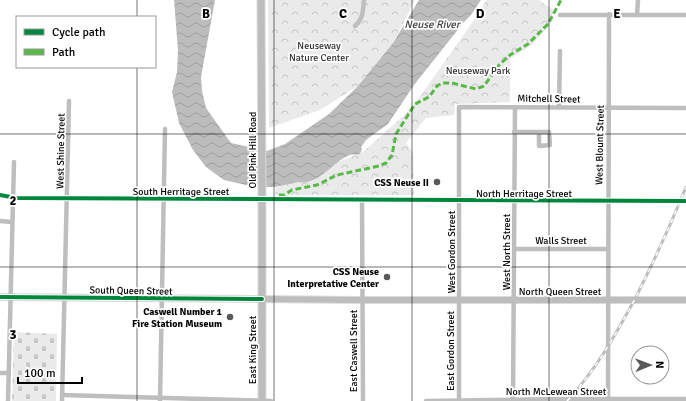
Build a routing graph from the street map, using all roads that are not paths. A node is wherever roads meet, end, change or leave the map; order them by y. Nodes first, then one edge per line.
1 (261, 0) edge
2 (364, 0) edge
3 (638, 0) edge
4 (609, 14) junction
5 (560, 15) dead end
6 (637, 15) junction
7 (686, 15) edge
8 (355, 26) dead end
9 (560, 51) dead end
10 (69, 101) dead end
11 (459, 107) joint
12 (515, 107) junction
13 (559, 107) junction
14 (609, 108) junction
15 (686, 108) edge
16 (164, 129) dead end
17 (514, 132) junction
18 (539, 132) dead end
19 (14, 162) dead end
20 (0, 195) edge
21 (13, 197) junction
22 (262, 197) junction
23 (67, 198) junction
24 (164, 199) junction
25 (362, 200) junction
26 (459, 200) junction
27 (514, 201) junction
28 (608, 201) junction
29 (686, 202) edge
30 (0, 221) edge
31 (12, 222) junction
32 (514, 249) junction
33 (608, 249) junction
34 (0, 297) edge
35 (11, 297) junction
36 (65, 297) junction
37 (162, 298) junction
38 (262, 299) junction
39 (362, 300) junction
40 (459, 300) junction
41 (608, 300) junction
42 (686, 300) edge
43 (514, 301) junction
44 (0, 373) edge
45 (8, 373) junction
46 (62, 395) junction
47 (686, 399) edge
48 (160, 400) edge
49 (513, 400) edge
50 (608, 400) edge
51 (8, 401) edge
52 (62, 401) edge
53 (262, 401) edge
54 (271, 401) edge
55 (363, 401) edge
56 (426, 401) edge
57 (459, 401) edge

1 - 22 highway, Old Pink Hill Road
2 - 8 street
3 - 6 street
4 - 5 street
4 - 6 street
4 - 14 street, West Blount Street
6 - 7 street
9 - 13 street
10 - 23 street, West Shine Street
11 - 12 street, Mitchell Street
11 - 26 street, West Gordon Street
12 - 13 street, Mitchell Street
12 - 17 street, West North Street
13 - 14 street, Mitchell Street
14 - 15 street, Mitchell Street
14 - 28 street, West Blount Street
16 - 24 street
17 - 18 street
17 - 27 street, West North Street
19 - 21 street
20 - 21 street, South Herritage Street
21 - 23 street, South Herritage Street
21 - 31 street
22 - 24 street, South Herritage Street
22 - 25 street, South Herritage Street
22 - 38 highway, Old Pink Hill Road
23 - 24 street, South Herritage Street
23 - 36 street, West Shine Street
24 - 37 street
25 - 26 street, North Herritage Street
25 - 39 street, East Caswell Street
26 - 27 street, North Herritage Street
26 - 40 street, West Gordon Street
27 - 28 street, North Herritage Street
27 - 32 street, West North Street
28 - 29 street, North Herritage Street
28 - 33 street, West Blount Street
30 - 31 street
31 - 35 street
32 - 33 street, Walls Street
32 - 43 street, West North Street
33 - 41 street, West Blount Street
34 - 35 main road, South Queen Street
35 - 36 main road, South Queen Street
35 - 45 street
36 - 37 main road, South Queen Street
36 - 46 street, West Shine Street
37 - 38 main road, South Queen Street
37 - 48 street
38 - 39 main road, South Queen Street
38 - 53 highway, East King Street
39 - 40 main road, North Queen Street
39 - 55 street, East Caswell Street
40 - 43 main road, North Queen Street
40 - 57 street, East Gordon Street
41 - 42 main road, North Queen Street
41 - 43 main road, North Queen Street
41 - 50 street, West Blount Street
43 - 49 street, West North Street
44 - 45 street
45 - 51 street
46 - 48 street
46 - 52 street, West Shine Street
47 - 50 street, North McLewean Street
48 - 53 street
49 - 50 street, North McLewean Street
49 - 57 street, North McLewean Street
53 - 54 street
56 - 57 street, North McLewean Street

